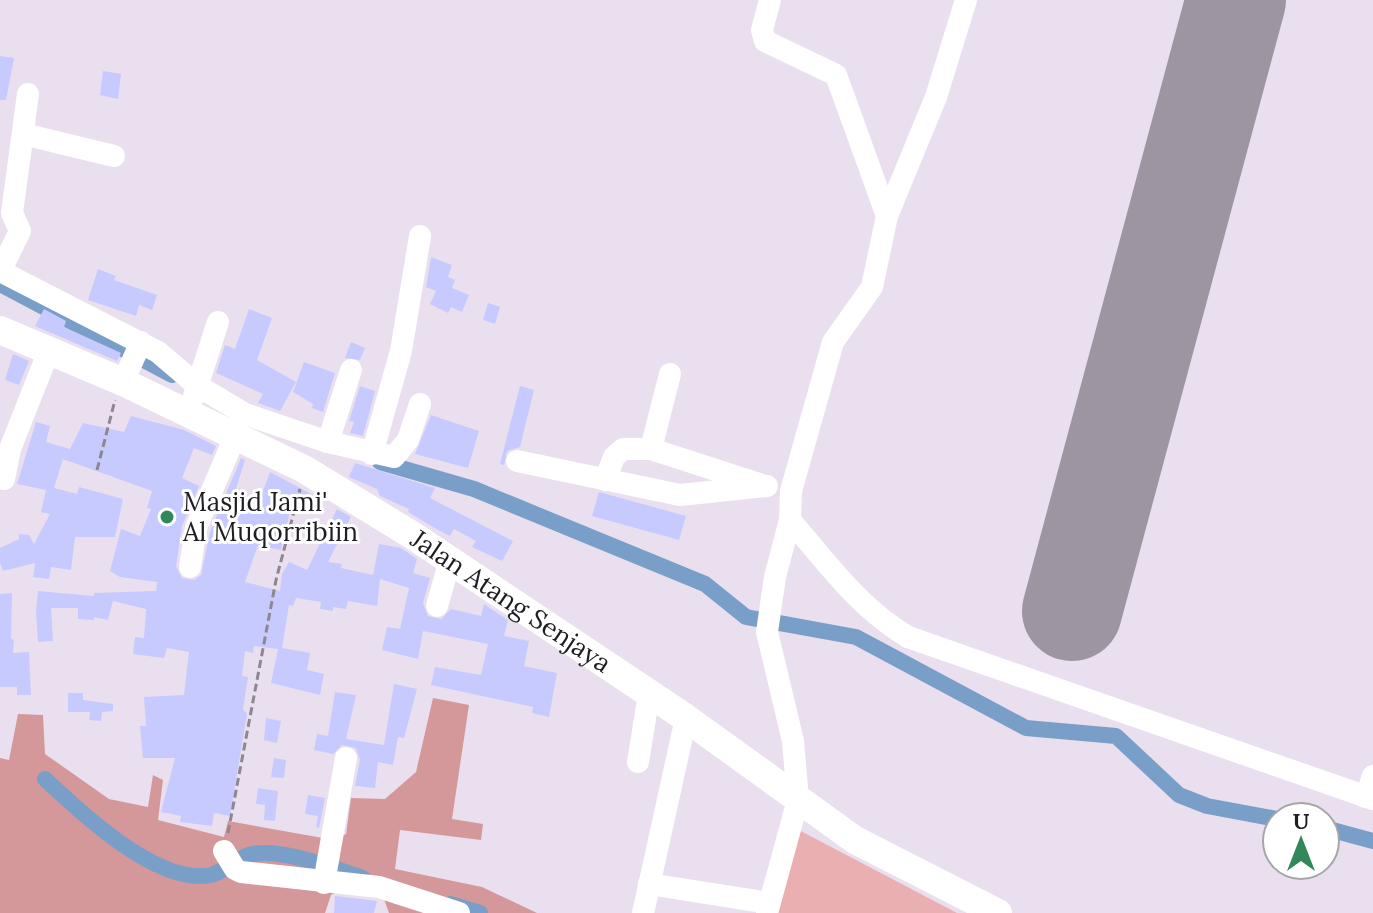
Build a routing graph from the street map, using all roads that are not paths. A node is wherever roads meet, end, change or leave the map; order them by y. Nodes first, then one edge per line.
1 (770, 0) edge
2 (966, 0) edge
3 (28, 94) dead end
4 (23, 134) junction
5 (114, 156) dead end
6 (887, 216) junction
7 (420, 236) dead end
8 (0, 271) edge
9 (218, 322) dead end
10 (0, 330) edge
11 (48, 353) junction
12 (130, 364) junction
13 (351, 370) dead end
14 (670, 374) dead end
15 (193, 399) junction
16 (420, 404) dead end
17 (236, 434) junction
18 (314, 447) junction
19 (651, 449) junction
20 (372, 454) junction
21 (517, 461) dead end
22 (4, 479) dead end
23 (605, 480) junction
24 (767, 486) junction
25 (791, 491) junction
26 (790, 520) junction
27 (450, 560) junction
28 (190, 567) dead end
29 (437, 606) dead end
30 (649, 694) junction
31 (686, 718) junction
32 (346, 758) dead end
33 (638, 762) dead end
34 (1371, 791) edge
35 (798, 800) junction
36 (229, 860) road end
37 (326, 874) junction
38 (649, 884) junction
39 (768, 908) edge
40 (459, 913) edge
41 (643, 913) edge
42 (998, 913) edge

1 - 6 street
2 - 6 street
3 - 4 street
4 - 5 street
4 - 8 street
6 - 25 street
7 - 20 street
8 - 12 street
9 - 15 street
10 - 11 main road, Jalan Atang Senjaya
11 - 12 main road, Jalan Atang Senjaya
11 - 22 street
12 - 15 main road, Jalan Atang Senjaya
12 - 15 street
13 - 18 street
14 - 19 street
15 - 17 main road, Jalan Atang Senjaya
15 - 18 street
16 - 20 street
17 - 18 main road, Jalan Atang Senjaya
17 - 28 street
18 - 20 street
18 - 27 main road, Jalan Atang Senjaya
19 - 23 street
19 - 24 street
21 - 23 street
23 - 24 street
24 - 25 street
25 - 26 street
26 - 34 street
26 - 35 street
27 - 29 street
27 - 30 main road, Jalan Atang Senjaya
30 - 31 main road, Jalan Atang Senjaya
30 - 33 street
31 - 35 main road, Jalan Atang Senjaya
31 - 38 street
32 - 37 street
35 - 39 street
35 - 42 main road, Jalan Atang Senjaya
36 - 37 street
37 - 40 street
38 - 39 street
38 - 41 street

